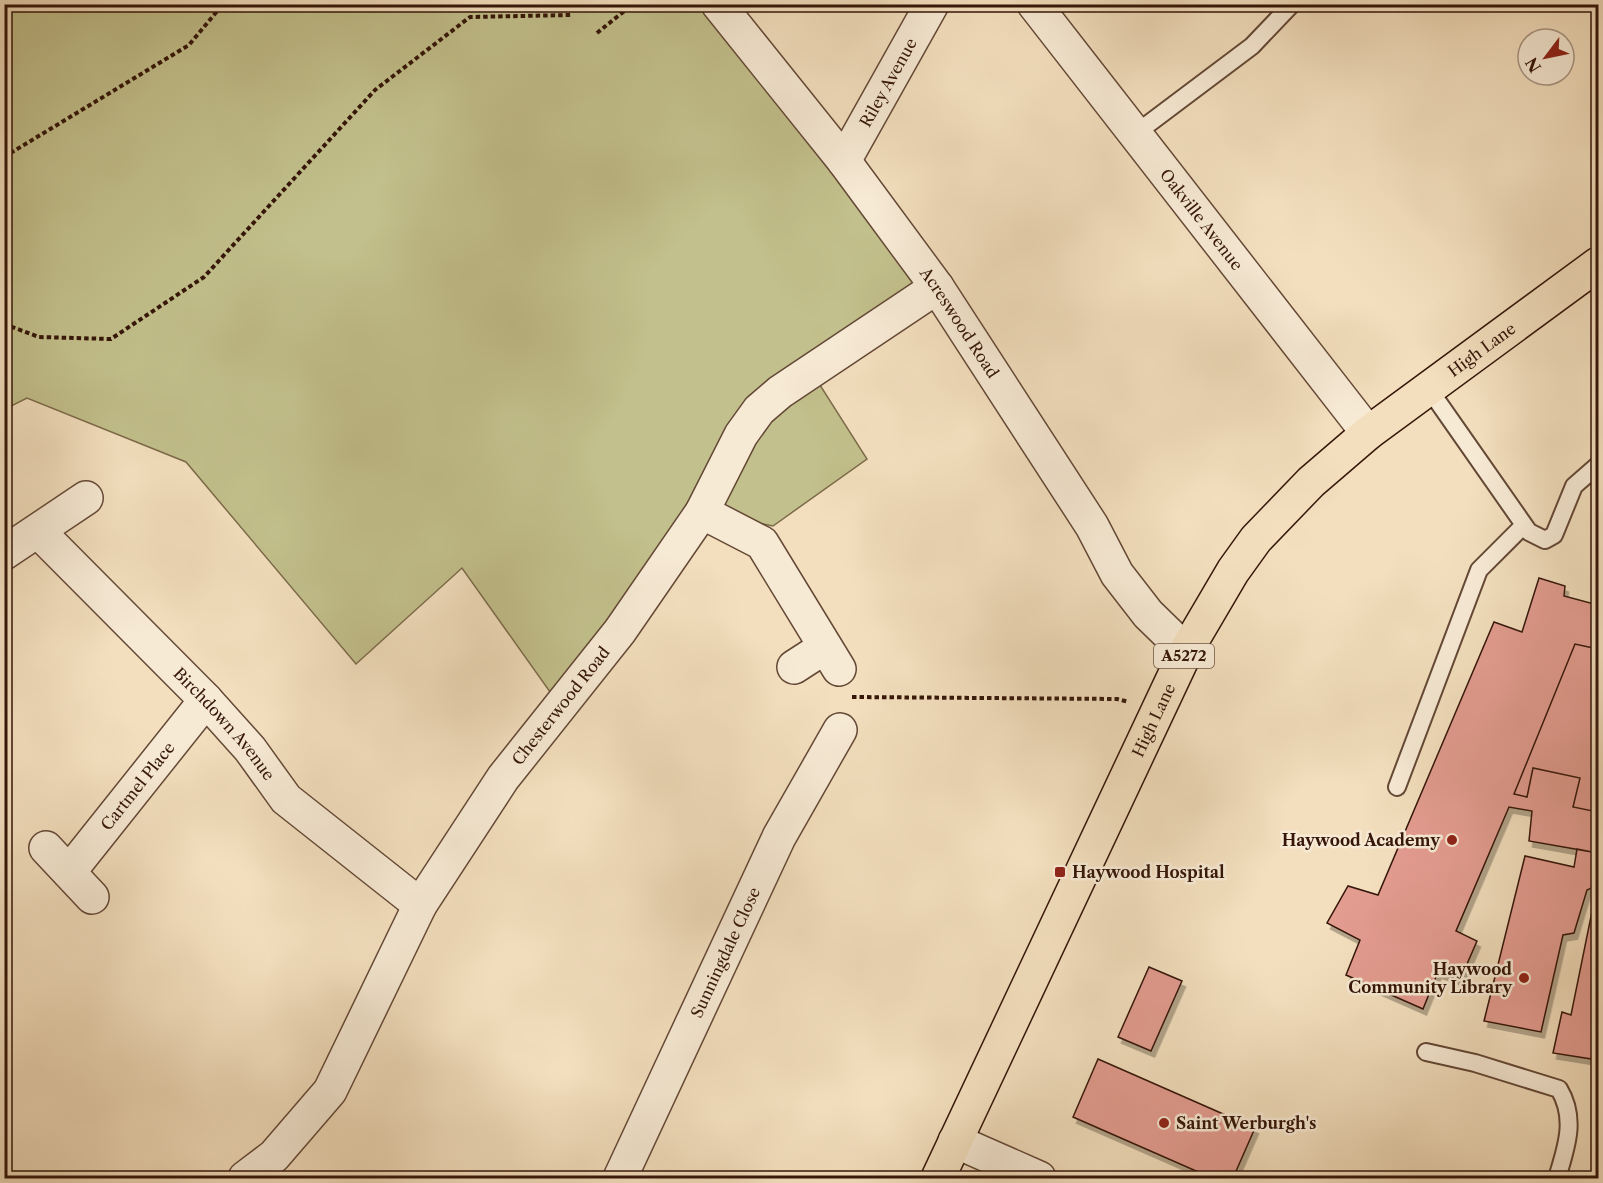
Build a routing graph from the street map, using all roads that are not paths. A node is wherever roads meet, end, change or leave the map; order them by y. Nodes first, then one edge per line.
1 (718, 4) edge
2 (932, 4) edge
3 (1034, 4) edge
4 (1293, 4) edge
5 (1135, 134) junction
6 (844, 161) junction
7 (1599, 264) edge
8 (937, 287) junction
9 (1429, 389) junction
10 (1368, 433) junction
11 (1599, 465) edge
12 (86, 498) dead end
13 (702, 512) junction
14 (1524, 525) junction
15 (39, 532) junction
16 (4, 553) edge
17 (1186, 651) junction
18 (794, 667) dead end
19 (206, 700) junction
20 (840, 730) road end
21 (1397, 787) dead end
22 (46, 848) dead end
23 (69, 872) junction
24 (92, 897) dead end
25 (420, 905) junction
26 (1426, 1052) dead end
27 (955, 1141) junction
28 (245, 1179) edge
29 (620, 1179) edge
30 (938, 1179) edge
31 (1039, 1179) edge
32 (1557, 1179) edge

1 - 6 street, Acreswood Road
2 - 6 street, Riley Avenue
3 - 5 street, Oakville Avenue
4 - 5 lane
5 - 10 street, Oakville Avenue
6 - 8 street, Acreswood Road
7 - 9 main road, High Lane / A5272
8 - 13 street, Chesterwood Road
8 - 17 street, Acreswood Road
9 - 10 main road, High Lane / A5272
9 - 14 lane
10 - 17 main road, High Lane / A5272
11 - 14 lane
12 - 15 street
13 - 18 street
13 - 25 street, Chesterwood Road
14 - 21 lane
15 - 16 street
15 - 19 street, Birchdown Avenue
17 - 27 main road, High Lane / A5272
19 - 23 street, Cartmel Place
19 - 25 street, Birchdown Avenue
20 - 29 street, Sunningdale Close
22 - 23 street
23 - 24 street
25 - 28 street, Chesterwood Road
26 - 32 lane
27 - 30 main road, High Lane / A5272
27 - 31 street

